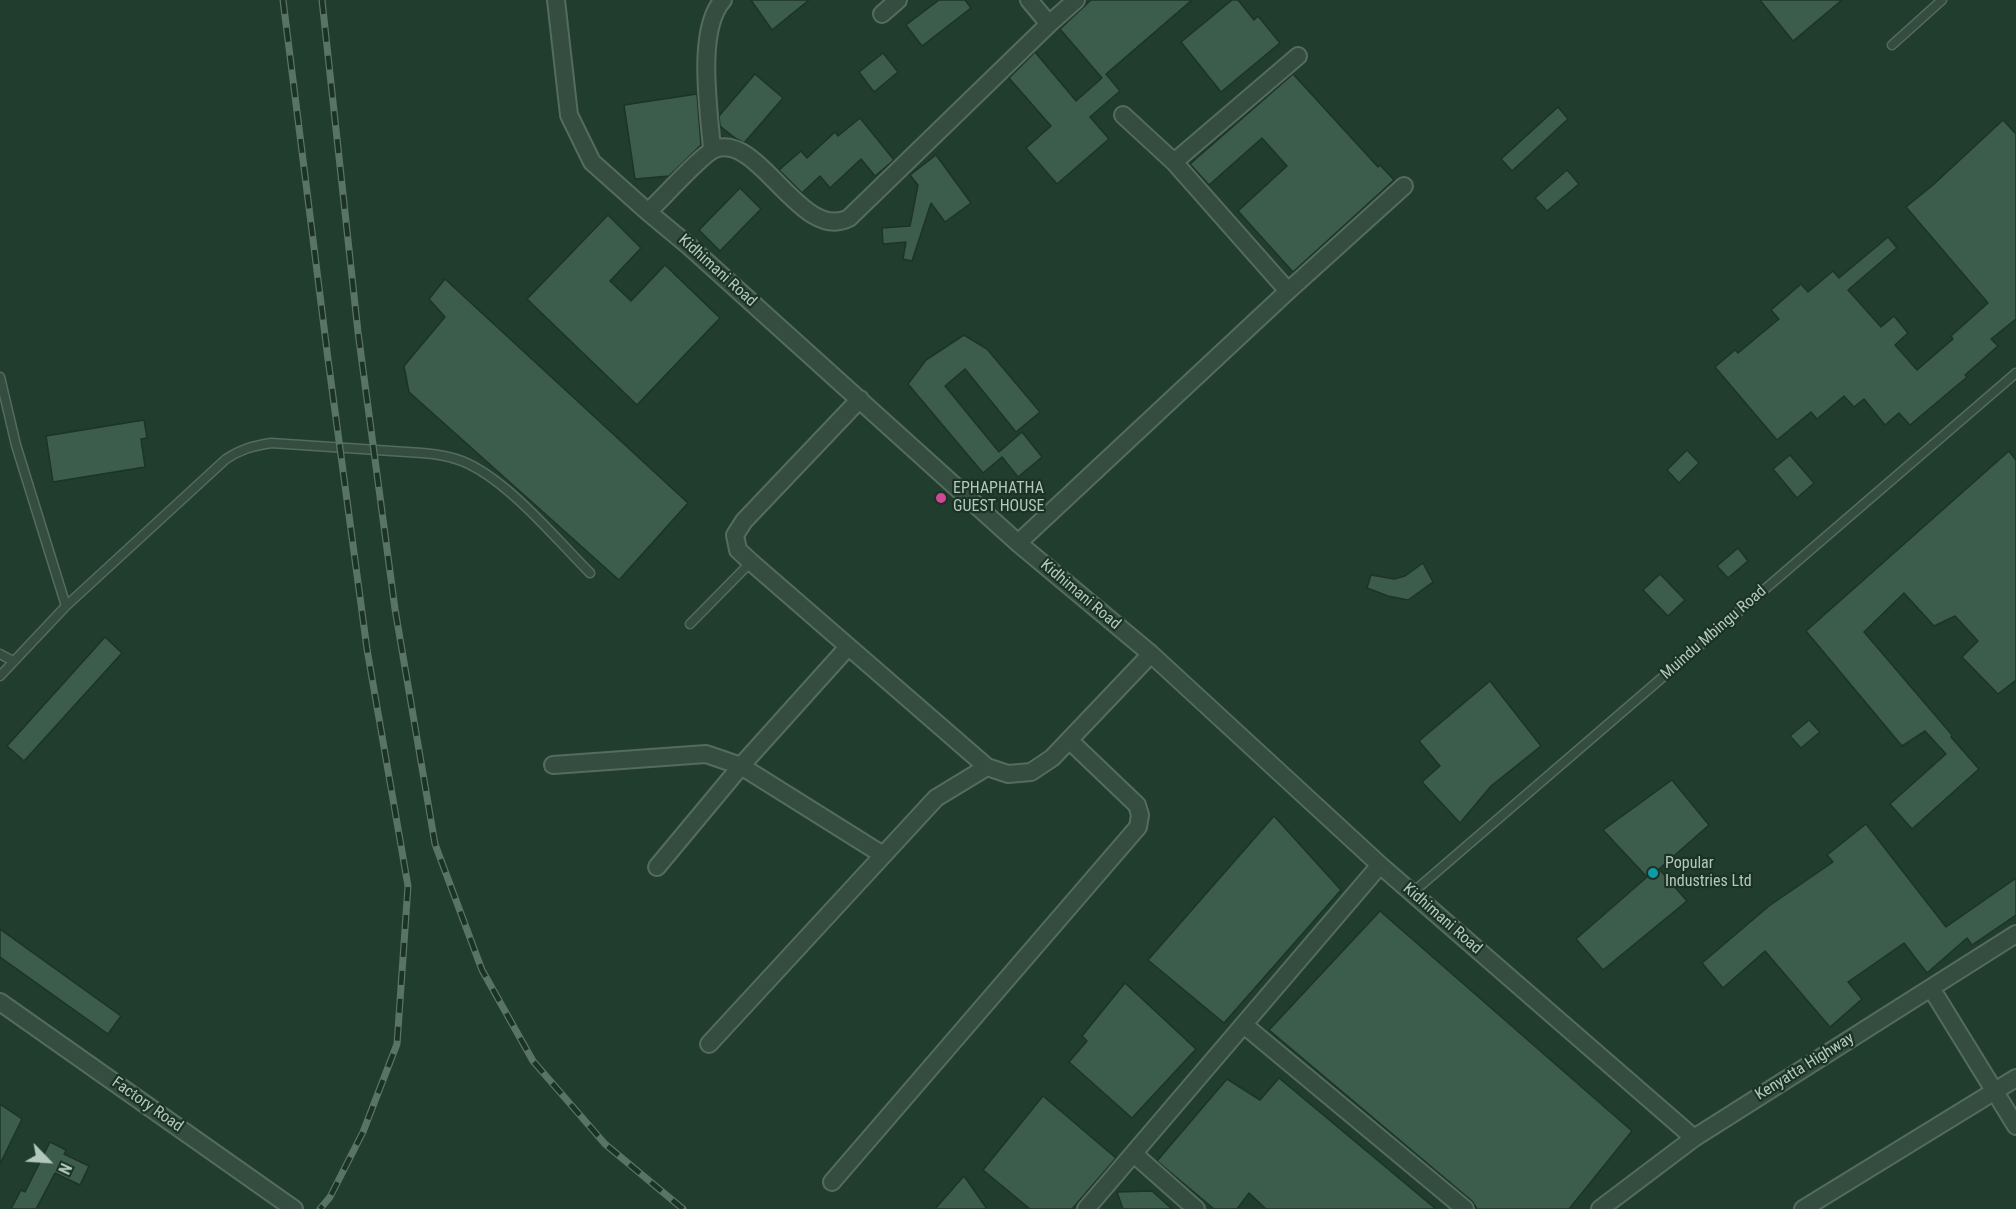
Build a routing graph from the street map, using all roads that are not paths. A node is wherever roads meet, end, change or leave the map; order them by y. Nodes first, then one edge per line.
1 (556, 0) edge
2 (723, 0) edge
3 (898, 0) edge
4 (1029, 0) edge
5 (1076, 0) edge
6 (1942, 0) edge
7 (882, 14) dead end
8 (1048, 24) junction
9 (1892, 45) dead end
10 (1298, 56) dead end
11 (1123, 115) dead end
12 (712, 149) junction
13 (1174, 162) junction
14 (1404, 186) dead end
15 (648, 212) junction
16 (1288, 291) junction
17 (2016, 373) edge
18 (0, 377) edge
19 (860, 399) junction
20 (1018, 543) junction
21 (751, 562) junction
22 (590, 573) dead end
23 (66, 606) junction
24 (690, 624) dead end
25 (848, 647) junction
26 (0, 654) edge
27 (1151, 654) junction
28 (13, 661) junction
29 (0, 676) edge
30 (1069, 740) junction
31 (553, 765) dead end
32 (741, 766) junction
33 (987, 767) junction
34 (883, 855) junction
35 (1380, 865) junction
36 (657, 867) dead end
37 (1412, 893) junction
38 (2016, 934) edge
39 (1931, 988) junction
40 (0, 1002) edge
41 (1244, 1025) junction
42 (709, 1044) dead end
43 (2016, 1078) edge
44 (1994, 1091) junction
45 (2016, 1126) edge
46 (1694, 1138) junction
47 (1134, 1154) junction
48 (832, 1182) dead end
49 (294, 1209) edge
50 (1086, 1209) edge
51 (1196, 1209) edge
52 (1465, 1209) edge
53 (1600, 1209) edge
54 (1803, 1209) edge

1 - 15 street, Kidhimani Road
2 - 12 street
3 - 7 street
4 - 8 street
5 - 8 street
6 - 9 lane
8 - 12 street
10 - 13 street
11 - 13 street
12 - 15 street
13 - 16 street
14 - 16 street
15 - 19 street, Kidhimani Road
16 - 20 street
17 - 37 lane, Muindu Mbingu Road
18 - 23 lane
19 - 20 street, Kidhimani Road
19 - 21 street
20 - 27 street, Kidhimani Road
21 - 24 lane
21 - 25 street
22 - 23 lane
23 - 28 lane
25 - 32 street
25 - 33 street
26 - 28 lane
27 - 30 street
27 - 35 street, Kidhimani Road
28 - 29 lane
30 - 33 street
30 - 48 street
31 - 32 street
32 - 34 street
32 - 36 street
33 - 34 street
34 - 42 street
35 - 37 street, Kidhimani Road
35 - 41 street
37 - 46 street, Kidhimani Road
38 - 39 street, Kenyatta Highway
39 - 44 street
39 - 46 street, Kenyatta Highway
40 - 49 street, Factory Road
41 - 47 street
41 - 52 street
43 - 44 street
44 - 45 street
44 - 54 street
46 - 53 street, Kenyatta Highway
47 - 50 street
47 - 51 street

